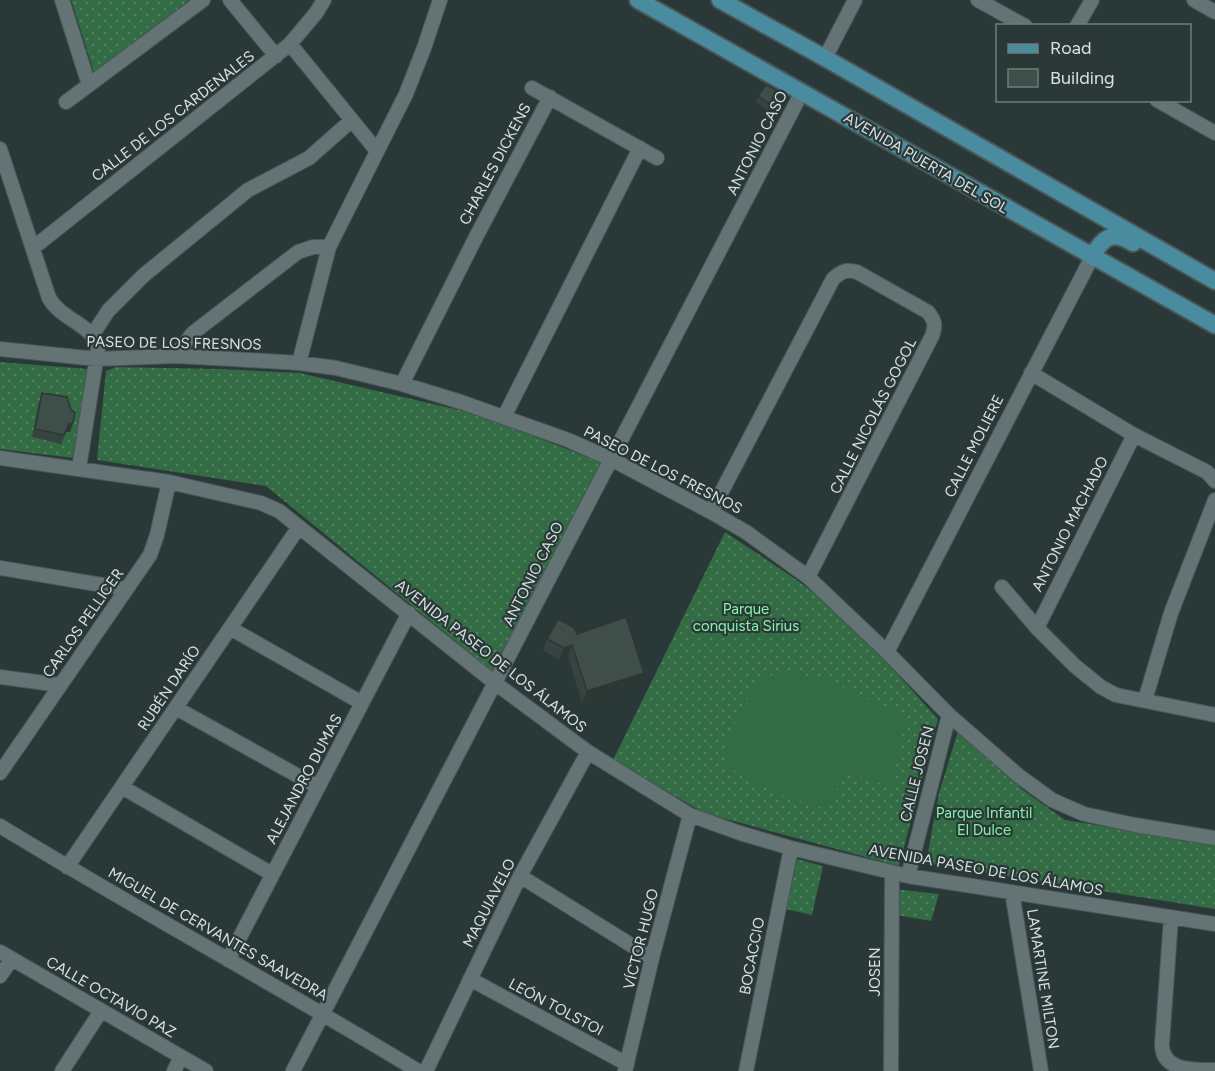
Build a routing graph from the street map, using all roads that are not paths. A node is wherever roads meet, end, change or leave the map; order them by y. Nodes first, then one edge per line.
1 (62, 0) edge
2 (203, 0) edge
3 (230, 0) edge
4 (324, 0) edge
5 (440, 0) edge
6 (638, 0) edge
7 (720, 0) edge
8 (855, 0) edge
9 (978, 0) edge
10 (1092, 0) edge
11 (1194, 0) edge
12 (1215, 12) edge
13 (1020, 24) edge
14 (1078, 24) edge
15 (290, 44) junction
16 (276, 56) junction
17 (825, 58) junction
18 (89, 85) junction
19 (532, 88) dead end
20 (802, 92) junction
21 (550, 97) junction
22 (66, 102) dead end
23 (1161, 102) edge
24 (352, 120) junction
25 (1215, 133) edge
26 (640, 148) junction
27 (0, 149) edge
28 (376, 151) junction
29 (657, 158) dead end
30 (329, 247) junction
31 (33, 248) junction
32 (1092, 257) junction
33 (1214, 280) edge
34 (1215, 326) edge
35 (93, 334) junction
36 (0, 349) edge
37 (175, 356) junction
38 (97, 359) junction
39 (299, 363) junction
40 (1031, 373) junction
41 (402, 384) junction
42 (504, 417) junction
43 (1134, 435) junction
44 (0, 458) edge
45 (611, 459) junction
46 (79, 468) junction
47 (1215, 481) edge
48 (169, 482) junction
49 (1215, 500) edge
50 (711, 512) junction
51 (299, 527) junction
52 (0, 568) edge
53 (808, 577) junction
54 (1002, 587) dead end
55 (126, 589) junction
56 (409, 613) junction
57 (231, 628) junction
58 (1037, 628) junction
59 (887, 652) junction
60 (0, 677) edge
61 (495, 683) junction
62 (60, 685) junction
63 (1145, 700) junction
64 (362, 703) junction
65 (176, 708) junction
66 (949, 715) junction
67 (1215, 715) edge
68 (588, 752) junction
69 (0, 772) edge
70 (122, 787) junction
71 (318, 787) junction
72 (690, 815) junction
73 (0, 826) edge
74 (1215, 837) edge
75 (791, 848) junction
76 (67, 867) junction
77 (892, 872) junction
78 (273, 874) junction
79 (520, 876) junction
80 (908, 876) junction
81 (1012, 892) junction
82 (1171, 918) junction
83 (1215, 924) edge
84 (6, 955) edge
85 (652, 958) junction
86 (228, 960) junction
87 (0, 976) edge
88 (470, 979) junction
89 (101, 1011) junction
90 (323, 1013) junction
91 (181, 1057) junction
92 (626, 1067) edge
93 (1215, 1070) edge
94 (62, 1071) edge
95 (174, 1071) edge
96 (206, 1071) edge
97 (293, 1071) edge
98 (418, 1071) edge
99 (426, 1071) edge
100 (746, 1071) edge
101 (891, 1071) edge
102 (1040, 1071) edge

1 - 18 street
2 - 18 street
3 - 16 street
4 - 15 street, CALLE DE LOS CARDENALES
5 - 28 street
6 - 20 main road, AVENIDA PUERTA DEL SOL
7 - 17 main road
8 - 17 street
9 - 13 street
10 - 14 street
11 - 12 street
15 - 16 street, CALLE DE LOS CARDENALES
15 - 24 street
16 - 31 street, CALLE DE LOS CARDENALES
17 - 33 main road
18 - 22 street
19 - 21 street
20 - 32 main road, AVENIDA PUERTA DEL SOL
20 - 45 street, ANTONIO CASO
21 - 26 street, CHARLES DICKENS
21 - 41 street, CHARLES DICKENS
23 - 25 street
24 - 28 street
24 - 35 street
26 - 29 street, CHARLES DICKENS
26 - 42 street
27 - 31 street
28 - 30 street
30 - 37 street
30 - 39 street
31 - 35 street
32 - 33 main road
32 - 34 main road, AVENIDA PUERTA DEL SOL
32 - 40 street, CALLE MOLIERE
35 - 38 street
36 - 38 street, PASEO DE LOS FRESNOS
37 - 38 street, PASEO DE LOS FRESNOS
37 - 39 street, PASEO DE LOS FRESNOS
38 - 46 street
39 - 41 street, PASEO DE LOS FRESNOS
40 - 43 street
40 - 59 street, CALLE MOLIERE
41 - 42 street, PASEO DE LOS FRESNOS
42 - 45 street, PASEO DE LOS FRESNOS
43 - 47 street
43 - 58 street, ANTONIO MACHADO
44 - 46 street, AVENIDA PASEO DE LOS ÁLAMOS
45 - 50 street, PASEO DE LOS FRESNOS
45 - 61 street, ANTONIO CASO
46 - 48 street, AVENIDA PASEO DE LOS ÁLAMOS
48 - 51 street, AVENIDA PASEO DE LOS ÁLAMOS
48 - 55 street, CARLOS PELLICER
49 - 63 street
50 - 53 street, PASEO DE LOS FRESNOS
50 - 53 street, CALLE NICOLÁS GOGOL
51 - 56 street, AVENIDA PASEO DE LOS ÁLAMOS
51 - 57 street, RUBÉN DARÍO
52 - 55 street
53 - 59 street, PASEO DE LOS FRESNOS
54 - 58 street, ANTONIO MACHADO
55 - 62 street, CARLOS PELLICER
56 - 61 street, AVENIDA PASEO DE LOS ÁLAMOS
56 - 64 street, ALEJANDRO DUMAS
57 - 64 street
57 - 65 street, RUBÉN DARÍO
58 - 63 street, ANTONIO MACHADO
59 - 66 street, PASEO DE LOS FRESNOS
60 - 62 street
61 - 68 street, AVENIDA PASEO DE LOS ÁLAMOS
61 - 90 street, ANTONIO CASO
62 - 69 street, CARLOS PELLICER
63 - 67 street, ANTONIO MACHADO
64 - 71 street, ALEJANDRO DUMAS
65 - 70 street, RUBÉN DARÍO
65 - 71 street
66 - 74 street, PASEO DE LOS FRESNOS
66 - 80 street, CALLE JOSEN
68 - 72 street, AVENIDA PASEO DE LOS ÁLAMOS
68 - 79 street, MAQUIAVELO
70 - 76 street, RUBÉN DARÍO
70 - 78 street
71 - 78 street, ALEJANDRO DUMAS
72 - 75 street, AVENIDA PASEO DE LOS ÁLAMOS
72 - 85 street, VÍCTOR HUGO
73 - 76 street, MIGUEL DE CERVANTES SAAVEDRA
75 - 77 street, AVENIDA PASEO DE LOS ÁLAMOS
75 - 100 street, BOCACCIO
76 - 86 street, MIGUEL DE CERVANTES SAAVEDRA
77 - 80 street, AVENIDA PASEO DE LOS ÁLAMOS
77 - 101 street, JOSEN
78 - 86 street, ALEJANDRO DUMAS
79 - 85 street
79 - 88 street, MAQUIAVELO
80 - 81 street, AVENIDA PASEO DE LOS ÁLAMOS
81 - 82 street, AVENIDA PASEO DE LOS ÁLAMOS
81 - 102 street, LAMARTINE MILTON
82 - 83 street, AVENIDA PASEO DE LOS ÁLAMOS
82 - 93 street
84 - 87 street
84 - 89 street, CALLE OCTAVIO PAZ
85 - 92 street, VÍCTOR HUGO
86 - 90 street, MIGUEL DE CERVANTES SAAVEDRA
88 - 92 street, LEÓN TOLSTOI
88 - 99 street, MAQUIAVELO
89 - 91 street, CALLE OCTAVIO PAZ
89 - 94 street
90 - 97 street, ANTONIO CASO
90 - 98 street, MIGUEL DE CERVANTES SAAVEDRA
91 - 95 street
91 - 96 street, CALLE OCTAVIO PAZ

